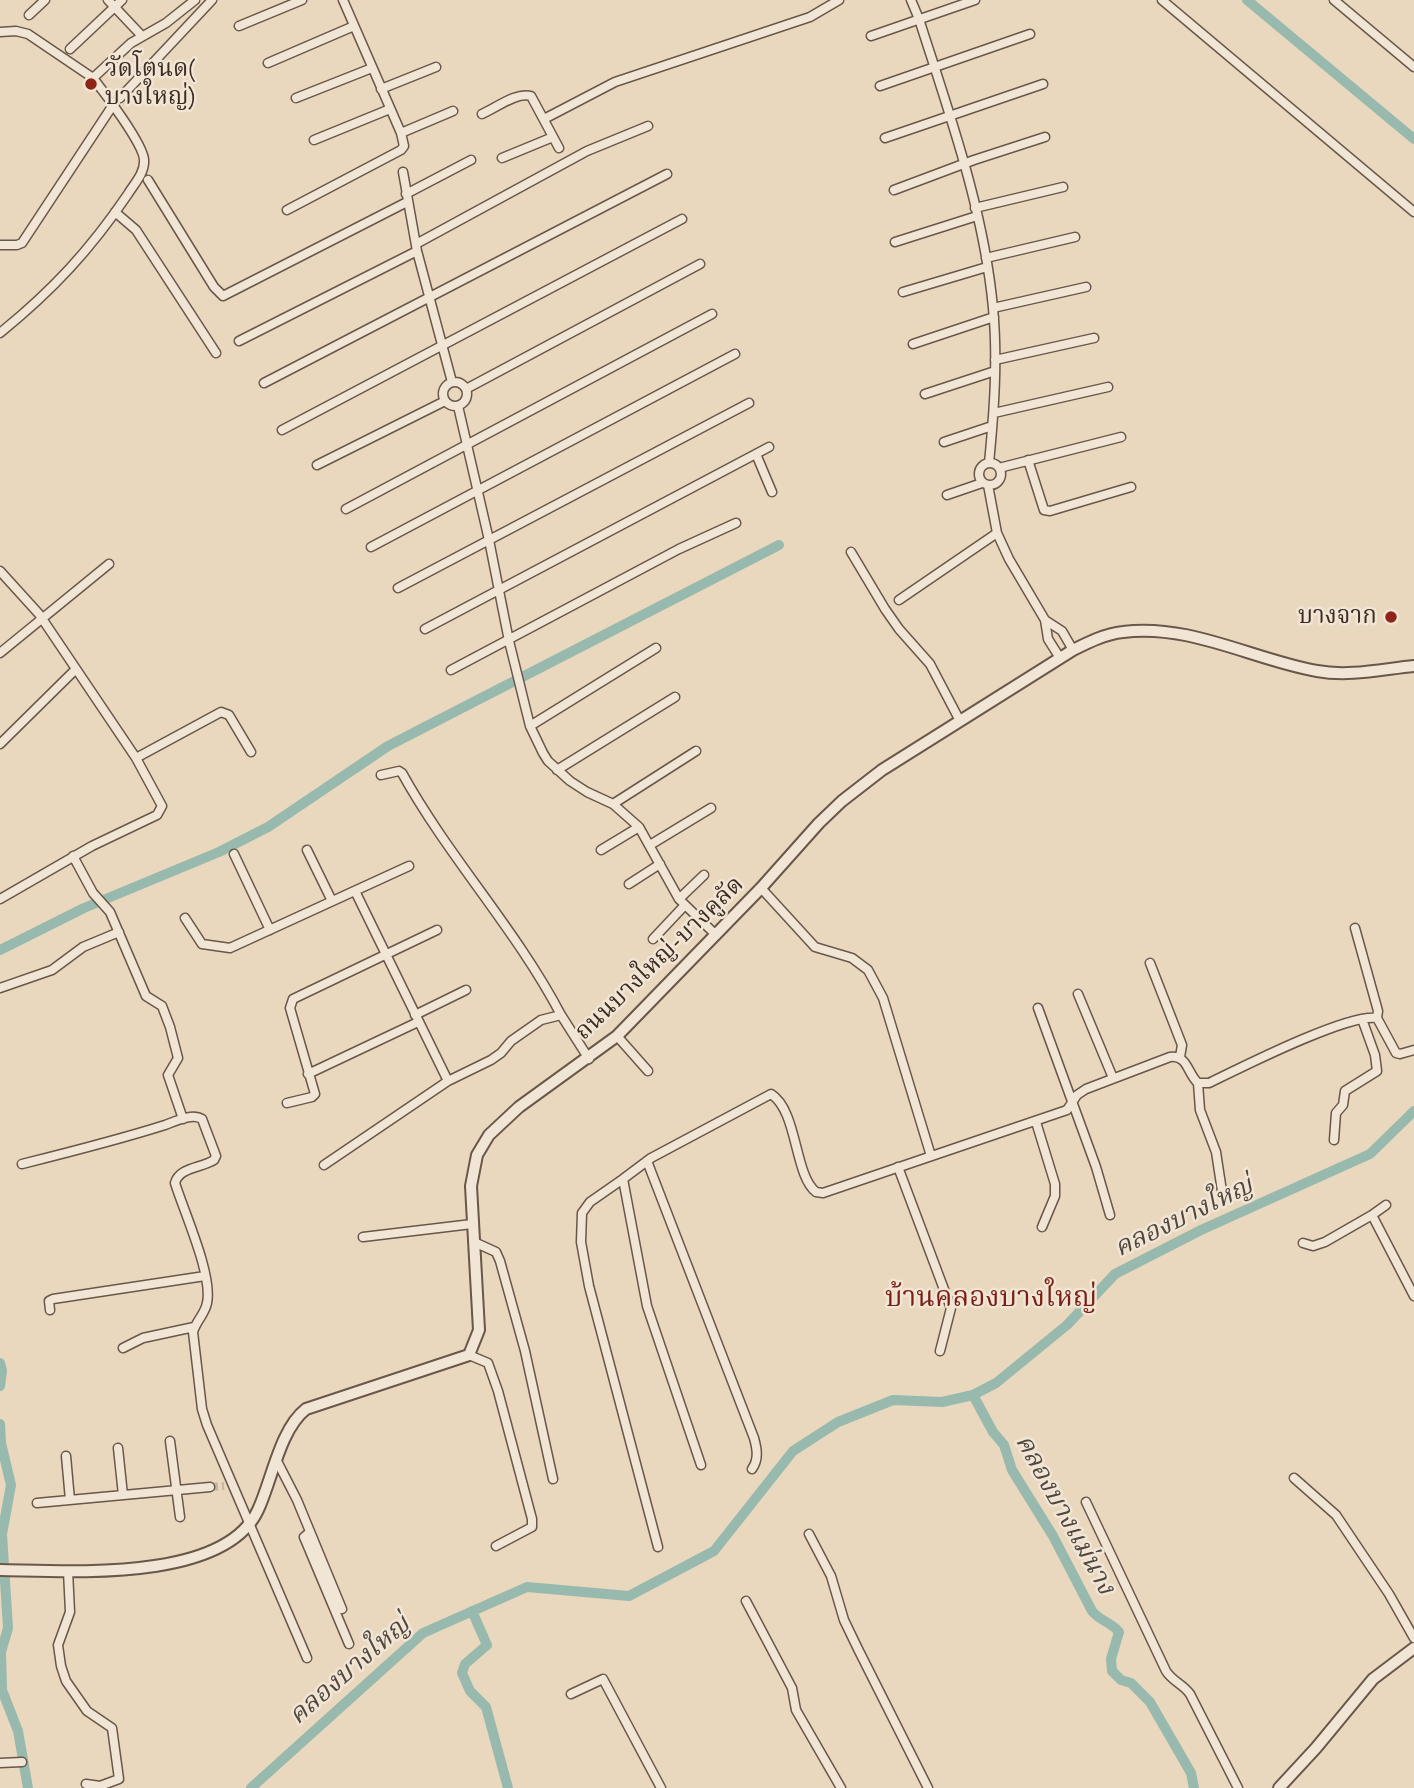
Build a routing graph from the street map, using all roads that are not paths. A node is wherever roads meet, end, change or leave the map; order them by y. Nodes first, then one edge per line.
1 (45, 0) edge
2 (122, 0) edge
3 (195, 0) edge
4 (212, 0) edge
5 (302, 0) edge
6 (343, 0) edge
7 (839, 0) edge
8 (911, 0) edge
9 (975, 0) edge
10 (1162, 0) edge
11 (1334, 0) edge
12 (111, 3) edge
13 (29, 15) dead end
14 (919, 19) junction
15 (239, 26) dead end
16 (354, 26) junction
17 (0, 32) edge
18 (1030, 34) dead end
19 (141, 35) junction
20 (871, 36) dead end
21 (70, 49) dead end
22 (268, 63) dead end
23 (1414, 66) edge
24 (436, 67) dead end
25 (372, 68) junction
26 (934, 68) junction
27 (93, 78) junction
28 (1043, 84) dead end
29 (880, 86) dead end
30 (381, 89) junction
31 (120, 98) dead end
32 (296, 98) dead end
33 (113, 105) junction
34 (390, 109) junction
35 (453, 111) dead end
36 (482, 114) dead end
37 (948, 116) junction
38 (544, 119) junction
39 (648, 126) dead end
40 (401, 133) junction
41 (553, 137) junction
42 (1045, 137) dead end
43 (885, 138) dead end
44 (314, 140) dead end
45 (559, 148) dead end
46 (502, 158) dead end
47 (471, 160) dead end
48 (964, 165) junction
49 (403, 172) dead end
50 (667, 174) dead end
51 (148, 180) dead end
52 (1063, 187) dead end
53 (894, 190) dead end
54 (406, 198) junction
55 (287, 210) dead end
56 (115, 212) junction
57 (976, 212) junction
58 (1414, 212) edge
59 (682, 219) dead end
60 (1075, 237) dead end
61 (895, 242) dead end
62 (0, 245) edge
63 (416, 247) junction
64 (986, 262) junction
65 (700, 264) dead end
66 (1086, 287) dead end
67 (903, 292) dead end
68 (429, 299) junction
69 (993, 313) junction
70 (712, 314) dead end
71 (0, 332) edge
72 (1094, 338) dead end
73 (239, 341) dead end
74 (914, 344) dead end
75 (441, 346) junction
76 (216, 353) dead end
77 (735, 354) dead end
78 (995, 360) junction
79 (995, 371) junction
80 (452, 382) junction
81 (264, 383) dead end
82 (1108, 387) dead end
83 (466, 389) junction
84 (926, 394) dead end
85 (445, 401) junction
86 (749, 403) dead end
87 (458, 405) junction
88 (993, 413) junction
89 (992, 426) junction
90 (282, 430) dead end
91 (1121, 437) dead end
92 (944, 442) dead end
93 (467, 444) junction
94 (769, 447) dead end
95 (756, 454) junction
96 (1027, 460) junction
97 (989, 463) junction
98 (317, 465) dead end
99 (999, 468) junction
100 (985, 484) junction
101 (1130, 487) dead end
102 (478, 492) junction
103 (772, 492) dead end
104 (947, 495) dead end
105 (346, 509) dead end
106 (736, 523) dead end
107 (996, 533) junction
108 (489, 540) junction
109 (371, 547) dead end
110 (851, 552) dead end
111 (109, 564) dead end
112 (0, 571) edge
113 (398, 588) dead end
114 (500, 591) junction
115 (899, 600) dead end
116 (41, 619) junction
117 (1045, 620) junction
118 (425, 629) dead end
119 (509, 641) junction
120 (656, 648) dead end
121 (1073, 650) junction
122 (0, 653) edge
123 (1060, 658) junction
124 (1414, 666) edge
125 (76, 669) junction
126 (451, 670) dead end
127 (675, 696) dead end
128 (960, 721) junction
129 (530, 726) junction
130 (0, 744) edge
131 (696, 751) dead end
132 (251, 752) dead end
133 (136, 758) junction
134 (558, 770) junction
135 (381, 775) dead end
136 (613, 804) junction
137 (711, 808) dead end
138 (639, 827) junction
139 (650, 845) junction
140 (307, 850) dead end
141 (601, 850) dead end
142 (234, 854) dead end
143 (73, 856) junction
144 (660, 864) junction
145 (409, 866) dead end
146 (704, 874) dead end
147 (629, 884) dead end
148 (761, 888) junction
149 (355, 891) junction
150 (0, 899) edge
151 (332, 901) junction
152 (682, 902) junction
153 (185, 918) dead end
154 (1355, 928) dead end
155 (270, 930) junction
156 (437, 930) dead end
157 (119, 932) junction
158 (716, 934) junction
159 (653, 939) dead end
160 (386, 954) junction
161 (1150, 963) dead end
162 (0, 988) edge
163 (466, 990) dead end
164 (1078, 994) dead end
165 (1038, 1008) dead end
166 (561, 1015) junction
167 (417, 1018) junction
168 (1377, 1018) junction
169 (1363, 1019) junction
170 (617, 1037) junction
171 (1414, 1050) edge
172 (1180, 1057) junction
173 (589, 1059) junction
174 (648, 1071) dead end
175 (308, 1074) junction
176 (1113, 1078) junction
177 (448, 1081) junction
178 (1198, 1083) junction
179 (287, 1103) dead end
180 (1072, 1105) junction
181 (183, 1119) junction
182 (1036, 1122) junction
183 (1334, 1140) dead end
184 (931, 1156) junction
185 (647, 1161) junction
186 (22, 1164) dead end
187 (324, 1166) dead end
188 (898, 1167) junction
189 (623, 1179) junction
190 (1222, 1191) dead end
191 (1386, 1205) dead end
192 (1110, 1215) dead end
193 (1372, 1215) junction
194 (472, 1224) junction
195 (1042, 1227) dead end
196 (363, 1237) dead end
197 (474, 1242) junction
198 (1303, 1243) dead end
199 (205, 1276) junction
200 (1414, 1296) edge
201 (50, 1310) dead end
202 (194, 1327) junction
203 (123, 1348) dead end
204 (940, 1351) dead end
205 (469, 1355) junction
206 (170, 1441) dead end
207 (118, 1448) dead end
208 (66, 1456) dead end
209 (277, 1461) junction
210 (701, 1465) dead end
211 (752, 1469) dead end
212 (1294, 1478) dead end
213 (553, 1479) dead end
214 (210, 1487) tunnel mouth
215 (177, 1490) junction
216 (123, 1495) junction
217 (70, 1500) junction
218 (1086, 1502) dead end
219 (37, 1503) dead end
220 (180, 1517) dead end
221 (249, 1523) junction
222 (310, 1532) junction
223 (809, 1534) dead end
224 (496, 1546) dead end
225 (658, 1546) dead end
226 (0, 1570) edge
227 (68, 1571) junction
228 (746, 1601) dead end
229 (342, 1609) dead end
230 (1414, 1638) edge
231 (349, 1644) dead end
232 (1414, 1648) edge
233 (307, 1658) dead end
234 (571, 1694) dead end
235 (22, 1762) dead end
236 (0, 1763) edge
237 (86, 1784) dead end
238 (661, 1788) edge
239 (841, 1788) edge
240 (928, 1788) edge
241 (1238, 1788) edge
242 (1279, 1788) edge

1 - 13 street
2 - 12 street
3 - 19 street
4 - 31 street
5 - 15 street
6 - 16 street
7 - 38 street
8 - 14 street
9 - 14 street
10 - 58 street
11 - 23 street
12 - 19 street
12 - 21 street
14 - 20 street
14 - 26 street
16 - 22 street
16 - 25 street
17 - 27 street
18 - 26 street
19 - 27 street
24 - 30 street
25 - 30 street
25 - 32 street
26 - 29 street
26 - 37 street
27 - 33 street
28 - 37 street
30 - 34 street
33 - 56 street
33 - 62 street
34 - 40 street
34 - 44 street
35 - 40 street
36 - 38 street
37 - 43 street
37 - 48 street
38 - 41 street
39 - 63 street
40 - 55 street
41 - 45 street
41 - 46 street
42 - 48 street
47 - 54 street
48 - 53 street
48 - 57 street
49 - 54 street
50 - 68 street
51 - 54 street
52 - 57 street
54 - 63 street
56 - 71 street
56 - 76 street
57 - 61 street
57 - 64 street
59 - 75 street
60 - 64 street
63 - 68 street
63 - 73 street
64 - 67 street
64 - 69 street
65 - 83 street
66 - 69 street
68 - 75 street
68 - 81 street
69 - 74 street
69 - 78 street
70 - 93 street
72 - 78 street
75 - 80 street
75 - 90 street
77 - 102 street
78 - 79 street
79 - 84 street
79 - 88 street
80 - 83 street
80 - 85 street
82 - 88 street
83 - 87 street
85 - 87 street
85 - 98 street
86 - 108 street
87 - 93 street
88 - 89 street
89 - 92 street
89 - 97 street
91 - 96 street
93 - 102 street
93 - 105 street
94 - 95 street
95 - 103 street
95 - 114 street
96 - 99 street
96 - 101 street
97 - 99 street
97 - 100 street
99 - 100 street
100 - 104 street
100 - 107 street
102 - 108 street
102 - 109 street
106 - 119 street
107 - 115 street
107 - 117 street
108 - 113 street
108 - 114 street
110 - 128 street
111 - 116 street
112 - 116 street
114 - 118 street
114 - 119 street
116 - 122 street
116 - 125 street
117 - 121 street
117 - 123 street
119 - 126 street
119 - 129 street
120 - 129 street
121 - 123 street, ถนนบางใหญ่-บางคูลัด
121 - 124 street, ถนนบางใหญ่-บางคูลัด
123 - 128 street, ถนนบางใหญ่-บางคูลัด
125 - 130 street
125 - 133 street
127 - 134 street
128 - 148 street, ถนนบางใหญ่-บางคูลัด
129 - 134 street
131 - 136 street
132 - 133 street
133 - 143 street
134 - 136 street
135 - 166 street
136 - 138 street
137 - 139 street
138 - 139 street
138 - 141 street
139 - 144 street
140 - 151 street
142 - 155 street
143 - 150 street
143 - 157 street
144 - 147 street
144 - 152 street
145 - 149 street
146 - 152 street
148 - 158 street, ถนนบางใหญ่-บางคูลัด
148 - 184 street
149 - 151 street
149 - 160 street
151 - 155 street
152 - 158 street
152 - 159 street
153 - 155 street
154 - 168 street
156 - 160 street
157 - 162 street
157 - 181 street
158 - 170 street, ถนนบางใหญ่-บางคูลัด
160 - 167 street
160 - 175 street
161 - 172 street
163 - 167 street
164 - 176 street
165 - 180 street
166 - 173 street
166 - 177 street
167 - 175 street
167 - 177 street
168 - 169 street
168 - 171 street
169 - 178 street
169 - 183 street
170 - 173 street, ถนนบางใหญ่-บางคูลัด
170 - 174 street
172 - 176 street
172 - 178 street
173 - 194 street, ถนนบางใหญ่-บางคูลัด
175 - 179 street
176 - 180 street
177 - 187 street
178 - 190 street
180 - 182 street
180 - 192 street
181 - 186 street
181 - 199 street
182 - 184 street
182 - 195 street
184 - 188 street
185 - 188 street
185 - 189 street
185 - 211 street
188 - 204 street
189 - 210 street
189 - 225 street
191 - 193 street
193 - 198 street
193 - 200 street
194 - 196 street
194 - 197 street, ถนนบางใหญ่-บางคูลัด
197 - 205 street, ถนนบางใหญ่-บางคูลัด
197 - 213 street
199 - 201 street
199 - 202 street
202 - 203 street
202 - 221 street
205 - 209 street
205 - 224 street
206 - 215 street
207 - 216 street
208 - 217 street
209 - 221 street
209 - 222 street
212 - 230 street
214 - 215 street
215 - 216 street
215 - 220 street
216 - 217 street
217 - 219 street
218 - 241 street
221 - 227 street
221 - 233 street
222 - 229 street
222 - 231 street
223 - 240 street
226 - 227 street
227 - 237 street
228 - 239 street
232 - 242 street
234 - 238 street
235 - 236 street

